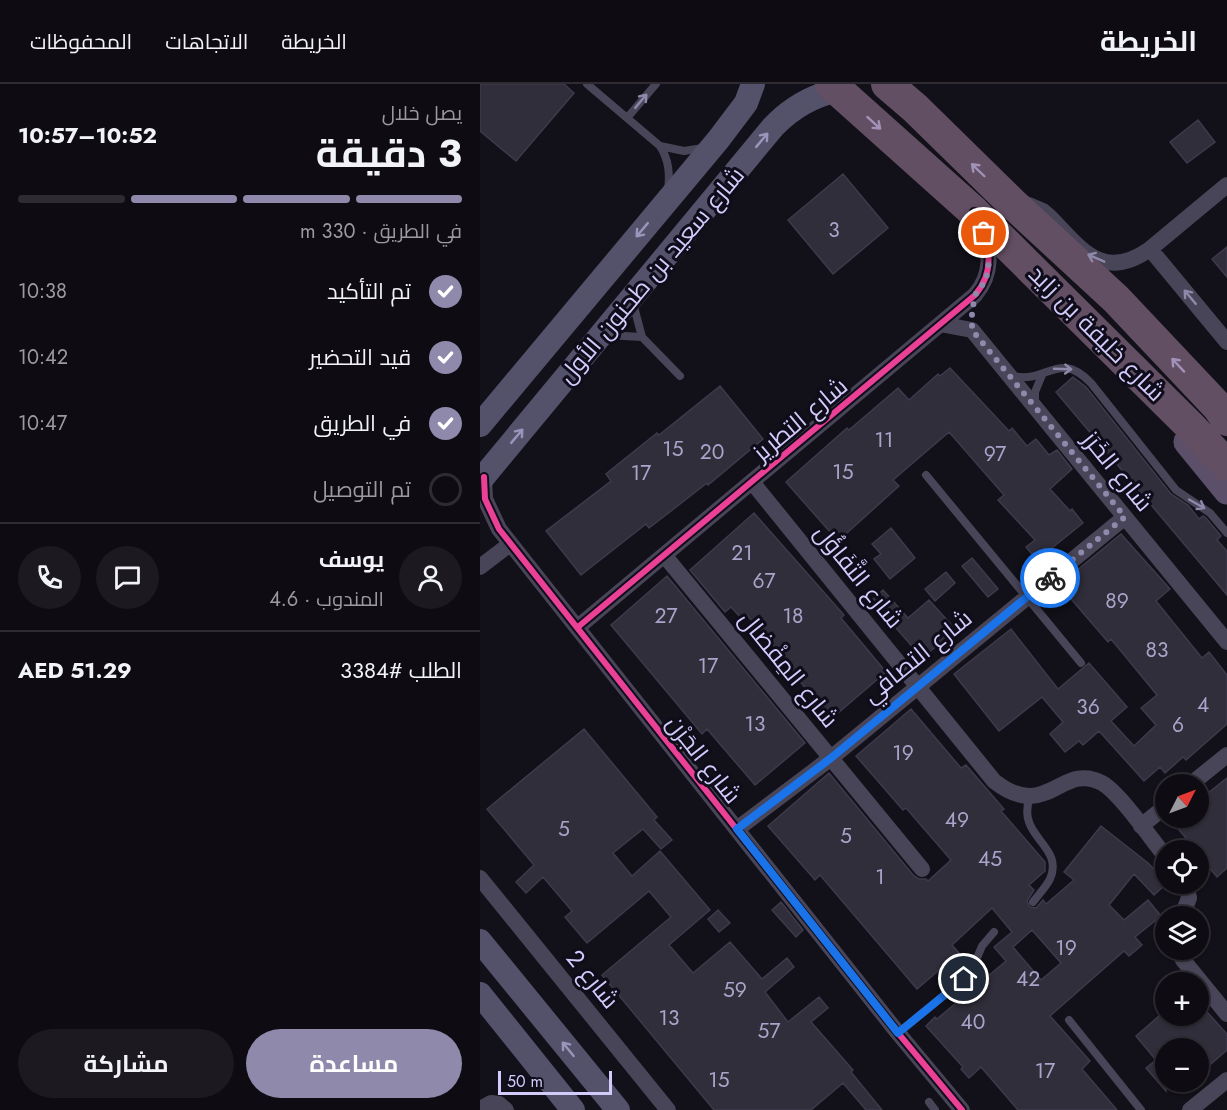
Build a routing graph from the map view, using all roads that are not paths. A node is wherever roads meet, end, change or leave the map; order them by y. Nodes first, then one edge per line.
1 (587, 84) edge
2 (656, 84) edge
3 (753, 84) edge
4 (887, 84) edge
5 (834, 87) edge
6 (627, 118) junction
7 (718, 140) junction
8 (660, 146) junction
9 (1226, 187) edge
10 (1012, 203) junction
11 (664, 204) junction
12 (974, 212) junction
13 (1150, 249) junction
14 (975, 295) junction
15 (632, 297) junction
16 (940, 324) junction
17 (972, 330) junction
18 (600, 336) junction
19 (642, 337) junction
20 (1227, 342) edge
21 (1008, 374) junction
22 (1042, 375) junction
23 (680, 376) dead end
24 (1155, 390) junction
25 (1037, 410) junction
26 (1224, 414) edge
27 (480, 425) edge
28 (1227, 465) edge
29 (926, 475) dead end
30 (482, 479) edge
31 (752, 482) junction
32 (1227, 491) edge
33 (1125, 517) junction
34 (1227, 532) edge
35 (510, 544) junction
36 (664, 555) junction
37 (480, 567) edge
38 (1027, 597) junction
39 (578, 627) junction
40 (1227, 642) edge
41 (1081, 663) dead end
42 (918, 687) junction
43 (1227, 755) edge
44 (831, 758) junction
45 (1203, 774) edge
46 (1030, 797) junction
47 (1155, 815) edge
48 (1141, 826) junction
49 (737, 829) junction
50 (1155, 843) edge
51 (922, 869) dead end
52 (480, 878) edge
53 (1033, 902) dead end
54 (994, 932) dead end
55 (480, 941) edge
56 (1183, 960) edge
57 (480, 994) edge
58 (1227, 1014) edge
59 (1069, 1020) dead end
60 (898, 1033) junction
61 (1227, 1080) edge
62 (928, 1102) dead end
63 (480, 1109) edge
64 (506, 1110) edge
65 (573, 1110) edge
66 (618, 1110) edge
67 (668, 1110) edge
68 (935, 1110) edge
69 (962, 1110) edge
70 (1141, 1110) edge
71 (1190, 1110) edge

1 - 6 lane
6 -> 2 lane
3 - 7 main road, شارع سعيد بن طحنون الأول
10 -> 4 highway, شارع خليفة بن زايد
5 -> 12 highway, شارع خليفة بن زايد
15 -> 5 main road, شارع سعيد بن طحنون الأول
6 - 8 lane
7 - 8 lane
7 - 11 main road, شارع سعيد بن طحنون الأول
8 - 11 lane
9 - 13 street
13 -> 10 street
26 -> 10 highway, شارع خليفة بن زايد
11 -> 27 main road, شارع سعيد بن طحنون الأول
12 - 14 street, شارع التطريز
12 - 24 highway, شارع خليفة بن زايد
20 -> 13 street
14 - 16 street, شارع التطريز
14 - 17 street
15 - 18 main road, شارع سعيد بن طحنون الأول
15 - 19 lane
16 - 17 street
16 - 31 street, شارع التطريز
17 - 21 street, شارع الخَرَز
18 - 19 lane
30 -> 18 main road, شارع سعيد بن طحنون الأول
19 - 23 lane
21 - 22 lane
21 - 25 street, شارع الخَرَز
22 - 25 lane
22 -> 34 lane
24 - 28 highway, شارع خليفة بن زايد
24 - 32 main road
25 - 33 street, شارع الخَرَز
29 - 38 lane
30 - 35 street, شارع الجَرْن
31 - 36 street, شارع التطريز
31 - 42 street, شارع التَّفَاؤُل
33 - 38 street, شارع التصافي
33 - 40 street, شارع الخَرَز
35 - 37 street
35 - 39 street, شارع الجَرْن
36 - 39 street, شارع التطريز
36 - 44 street, شارع المِفْضال
38 - 41 lane
38 - 42 street, شارع التصافي
39 - 49 street, شارع الجَرْن
42 - 44 street, شارع التصافي
42 - 46 street, شارع التَّفَاؤُل
43 - 45 street
44 - 49 street, شارع التصافي
44 - 51 street, شارع المِفْضال
46 - 48 street
46 - 53 lane
47 - 48 street
48 - 50 street
49 - 60 street, شارع الجَرْن
52 - 67 street, شارع 2
54 - 60 lane
66 -> 55 main road
56 - 58 street
57 - 65 main road
59 - 70 lane
60 - 69 street, شارع الجَرْن
61 - 71 street
62 - 68 lane
63 - 64 street

